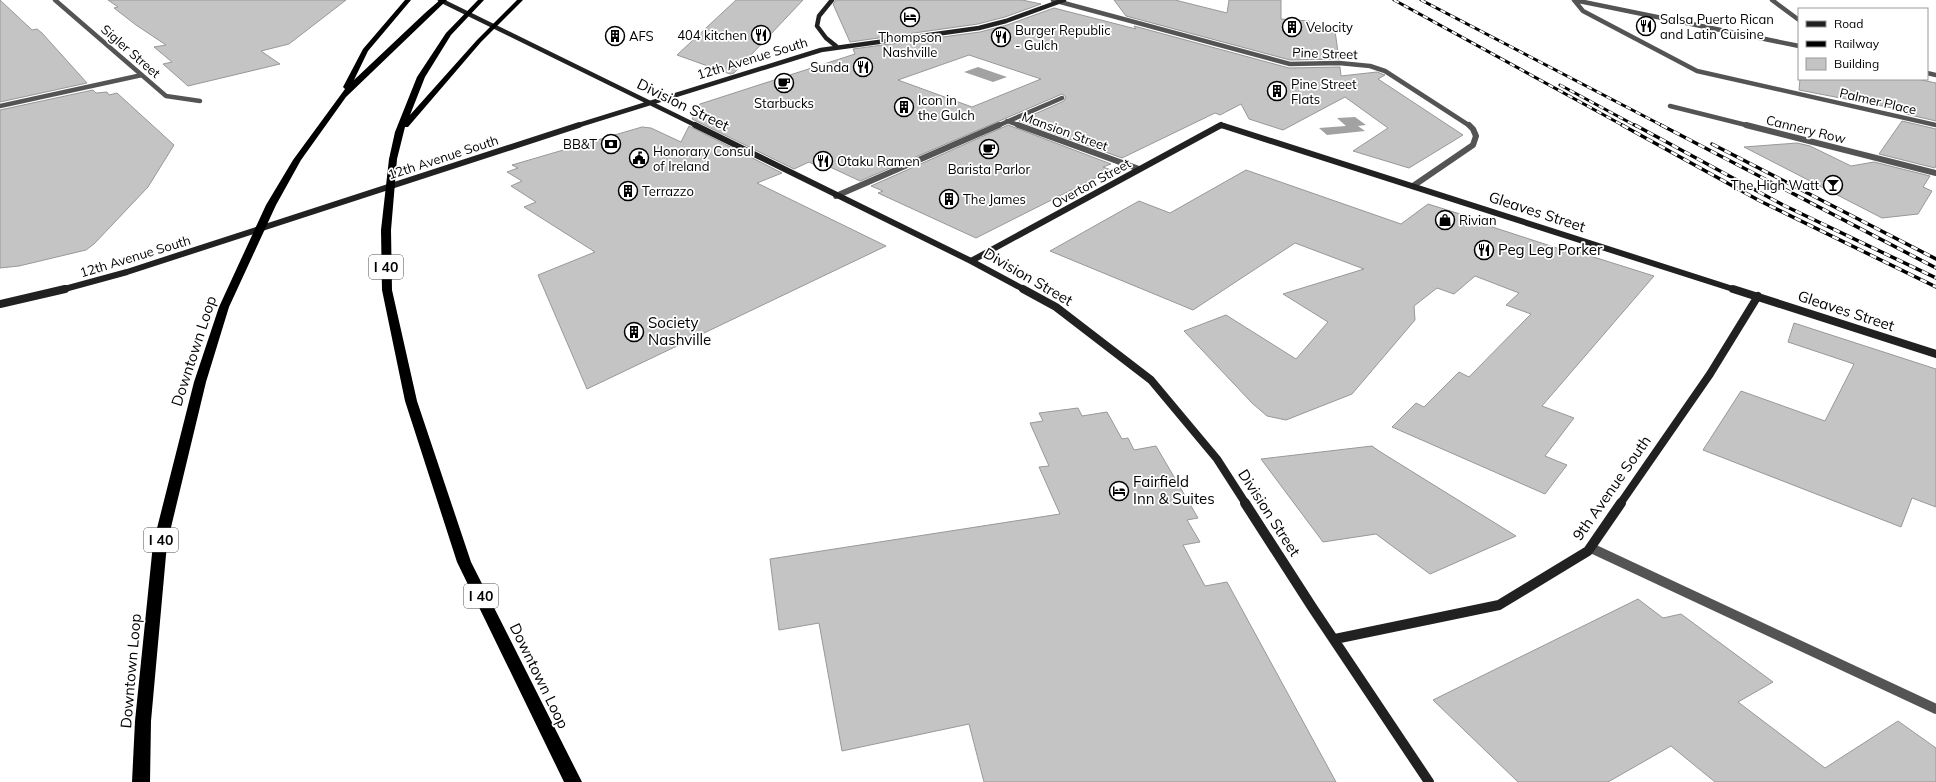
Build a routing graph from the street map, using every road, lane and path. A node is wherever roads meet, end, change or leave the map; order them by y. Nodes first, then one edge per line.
1 (55, 0) edge
2 (408, 0) edge
3 (440, 0) edge
4 (444, 0) edge
5 (481, 0) edge
6 (520, 0) edge
7 (832, 0) edge
8 (1053, 0) edge
9 (1574, 0) edge
10 (1772, 0) edge
11 (1062, 1) edge
12 (1798, 19) edge
13 (836, 46) junction
14 (1798, 46) edge
15 (142, 75) junction
16 (343, 95) junction
17 (1062, 98) dead end
18 (200, 101) dead end
19 (647, 103) junction
20 (0, 106) edge
21 (1670, 106) dead end
22 (1007, 121) junction
23 (1221, 125) joint
24 (1936, 125) edge
25 (399, 132) junction
26 (1138, 169) junction
27 (1936, 173) edge
28 (1413, 186) junction
29 (836, 196) junction
30 (970, 260) junction
31 (1758, 296) junction
32 (0, 304) edge
33 (1936, 354) edge
34 (1591, 548) junction
35 (1335, 639) junction
36 (1936, 709) edge
37 (141, 782) edge
38 (573, 782) edge
39 (1429, 782) edge

1 - 15 street, Sigler Street
2 - 16 highway
3 - 19 main road, Division Street
4 - 16 highway, Downtown Loop / I 40
5 - 25 highway, Downtown Loop / I 40
6 - 25 highway
7 - 13 main road, 12th Avenue South
8 - 11 street, Pine Street
9 - 14 street
9 - 24 street, Palmer Place
10 - 12 street
11 - 13 main road
11 - 28 street, Pine Street
13 - 19 main road, 12th Avenue South
15 - 18 street, Sigler Street
15 - 20 street
16 - 37 highway, Downtown Loop / I 40
17 - 22 street
19 - 29 main road, Division Street
19 - 32 main road, 12th Avenue South
21 - 27 street, Cannery Row
22 - 26 street, Mansion Street
22 - 29 street
23 - 26 main road, Overton Street
23 - 28 main road, Gleaves Street
25 - 38 highway, Downtown Loop / I 40
26 - 30 main road, Overton Street
28 - 31 main road, Gleaves Street
29 - 30 main road, Division Street
30 - 35 main road, Division Street
31 - 33 main road, Gleaves Street
31 - 34 main road, 9th Avenue South
34 - 35 main road, 9th Avenue South
34 - 36 street
35 - 39 main road, Division Street

